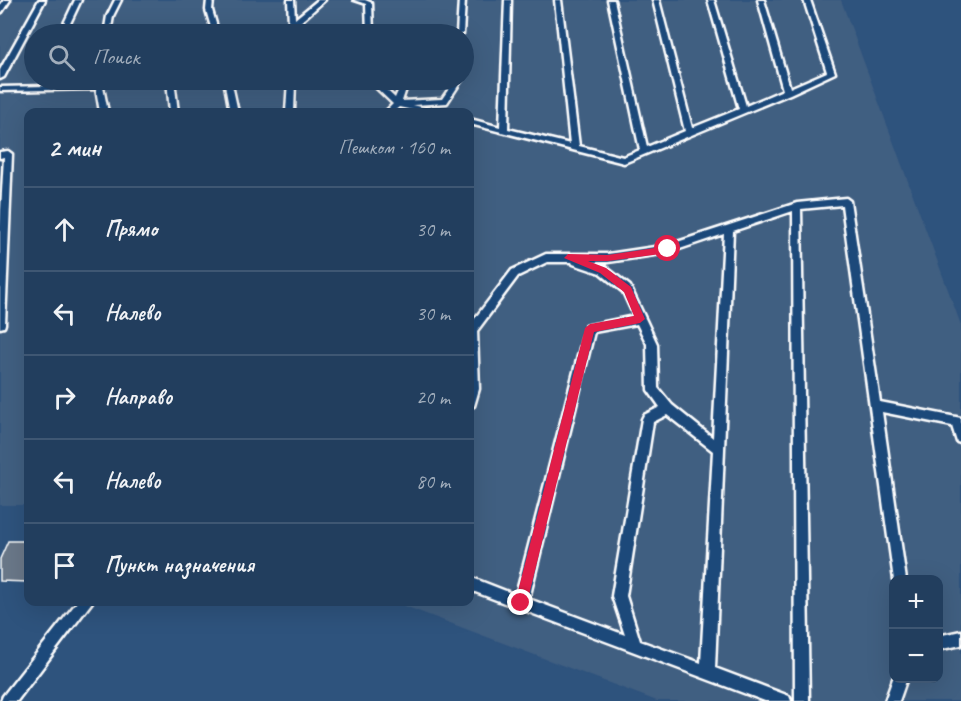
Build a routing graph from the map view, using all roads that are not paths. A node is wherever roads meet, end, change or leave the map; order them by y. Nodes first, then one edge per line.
1 (7, 0) edge
2 (42, 0) edge
3 (78, 0) edge
4 (118, 0) edge
5 (210, 0) edge
6 (291, 0) edge
7 (322, 0) edge
8 (357, 0) edge
9 (380, 0) edge
10 (462, 0) edge
11 (508, 0) edge
12 (558, 0) edge
13 (611, 0) edge
14 (656, 0) edge
15 (711, 0) edge
16 (760, 0) edge
17 (807, 0) edge
18 (369, 3) junction
19 (0, 11) edge
20 (29, 24) edge
21 (67, 24) edge
22 (109, 24) edge
23 (213, 24) edge
24 (294, 24) joint
25 (370, 24) edge
26 (461, 24) edge
27 (24, 33) edge
28 (0, 77) edge
29 (24, 88) edge
30 (0, 89) edge
31 (100, 90) edge
32 (172, 90) edge
33 (229, 90) edge
34 (291, 90) edge
35 (382, 90) edge
36 (402, 90) edge
37 (451, 90) edge
38 (787, 92) junction
39 (397, 104) junction
40 (103, 108) edge
41 (174, 108) edge
42 (233, 108) edge
43 (290, 108) edge
44 (393, 108) edge
45 (414, 108) edge
46 (743, 110) junction
47 (474, 123) edge
48 (504, 131) junction
49 (688, 133) junction
50 (575, 148) junction
51 (644, 152) junction
52 (0, 155) edge
53 (796, 206) junction
54 (729, 229) junction
55 (568, 258) junction
56 (640, 319) junction
57 (0, 324) edge
58 (474, 327) edge
59 (875, 406) junction
60 (668, 409) junction
61 (961, 438) edge
62 (719, 449) junction
63 (899, 575) edge
64 (474, 585) edge
65 (521, 603) junction
66 (82, 606) edge
67 (961, 638) edge
68 (943, 642) edge
69 (635, 645) junction
70 (708, 673) junction
71 (898, 683) edge
72 (8, 701) edge
73 (784, 701) edge
74 (802, 701) edge
75 (892, 701) edge

1 - 19 lane
2 - 20 lane
3 - 21 lane
4 - 22 lane
5 - 23 lane
6 - 24 lane
7 - 24 lane
8 - 18 lane
9 - 18 lane
10 - 26 lane
11 - 48 lane
12 - 50 lane
13 - 51 lane
14 - 49 lane
15 - 46 lane
16 - 38 lane
17 - 38 lane
18 - 25 lane
27 - 28 lane
29 - 30 lane
31 - 40 lane
32 - 41 lane
33 - 42 lane
34 - 43 lane
35 - 39 lane
36 - 39 lane
37 - 39 lane
38 - 46 lane
39 - 44 lane
39 - 45 lane
46 - 49 lane
47 - 48 lane
48 - 50 lane
49 - 51 lane
50 - 51 lane
52 - 57 lane
53 - 54 lane
53 - 59 lane
53 - 74 lane
54 - 55 lane
54 - 62 lane
55 - 56 lane
55 - 58 lane
56 - 60 lane
56 - 65 lane
59 - 61 lane
59 - 63 lane
60 - 62 lane
60 - 69 lane
62 - 70 lane
64 - 65 lane
65 - 69 lane
66 - 72 lane
67 - 68 lane
69 - 70 lane
70 - 73 lane
71 - 75 lane

